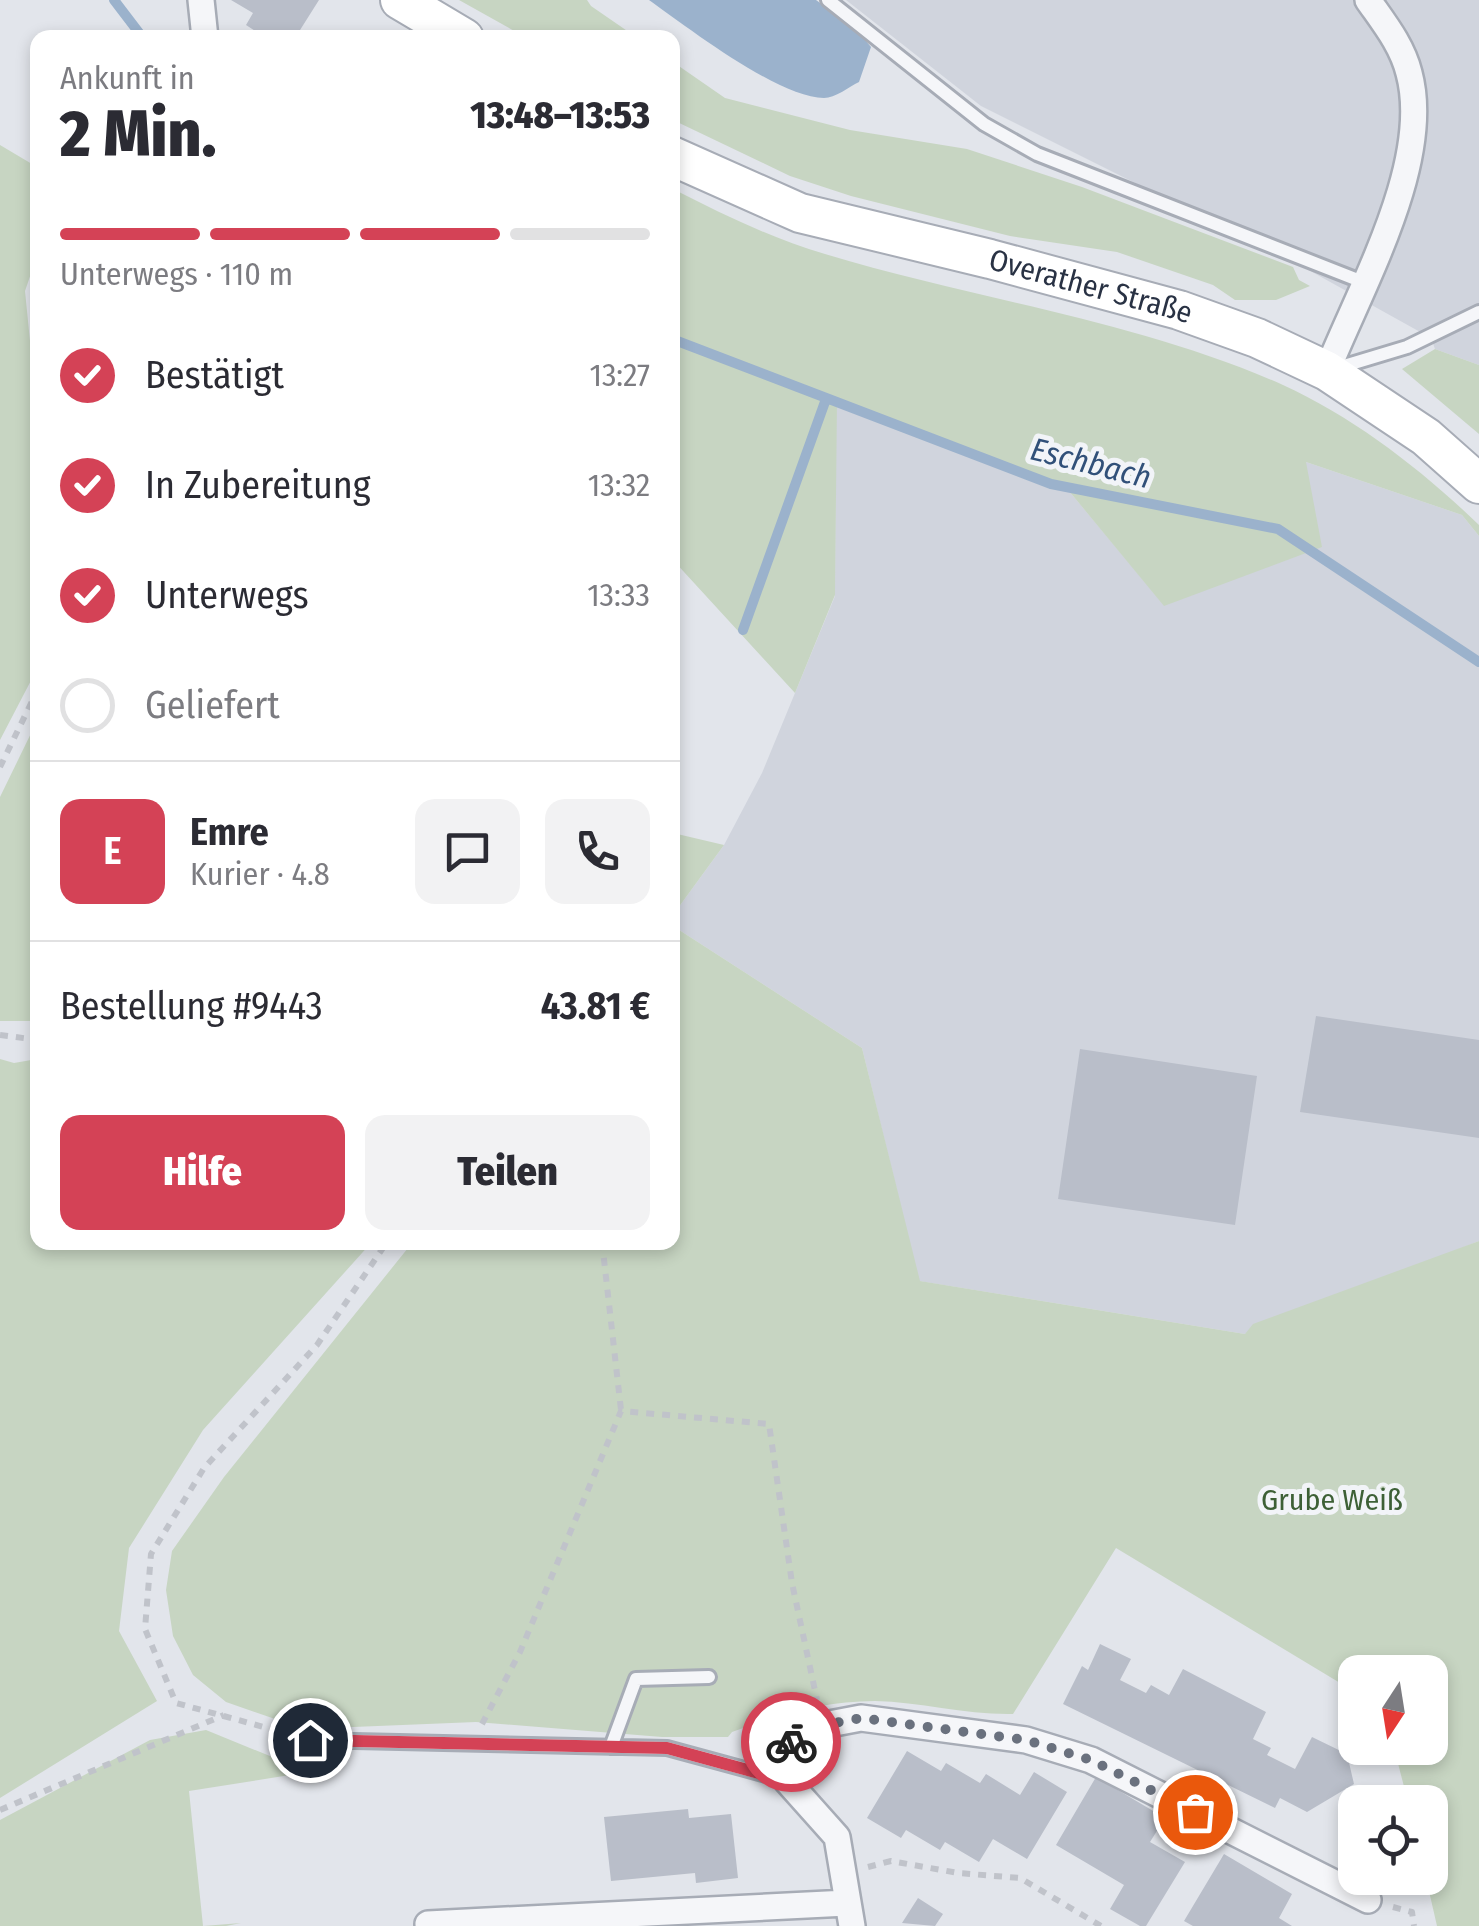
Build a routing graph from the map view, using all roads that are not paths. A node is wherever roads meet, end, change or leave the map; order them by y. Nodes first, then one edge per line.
1 (201, 0) edge
2 (400, 0) edge
3 (828, 0) edge
4 (1368, 0) edge
5 (204, 30) edge
6 (451, 30) edge
7 (680, 160) edge
8 (1363, 282) junction
9 (1479, 312) edge
10 (1326, 371) junction
11 (1479, 484) edge
12 (710, 1677) dead end
13 (310, 1740) road end
14 (611, 1747) junction
15 (788, 1781) junction
16 (1368, 1900) dead end
17 (849, 1915) edge
18 (428, 1924) edge

1 - 5 street
2 - 6 main road
3 - 8 lane
4 - 8 street
7 - 10 main road, Overather Straße
8 - 10 street
9 - 10 lane
10 - 11 main road, Overather Straße
12 - 14 lane
13 - 14 lane
14 - 15 lane
15 - 16 street
15 - 17 street
17 - 18 street

